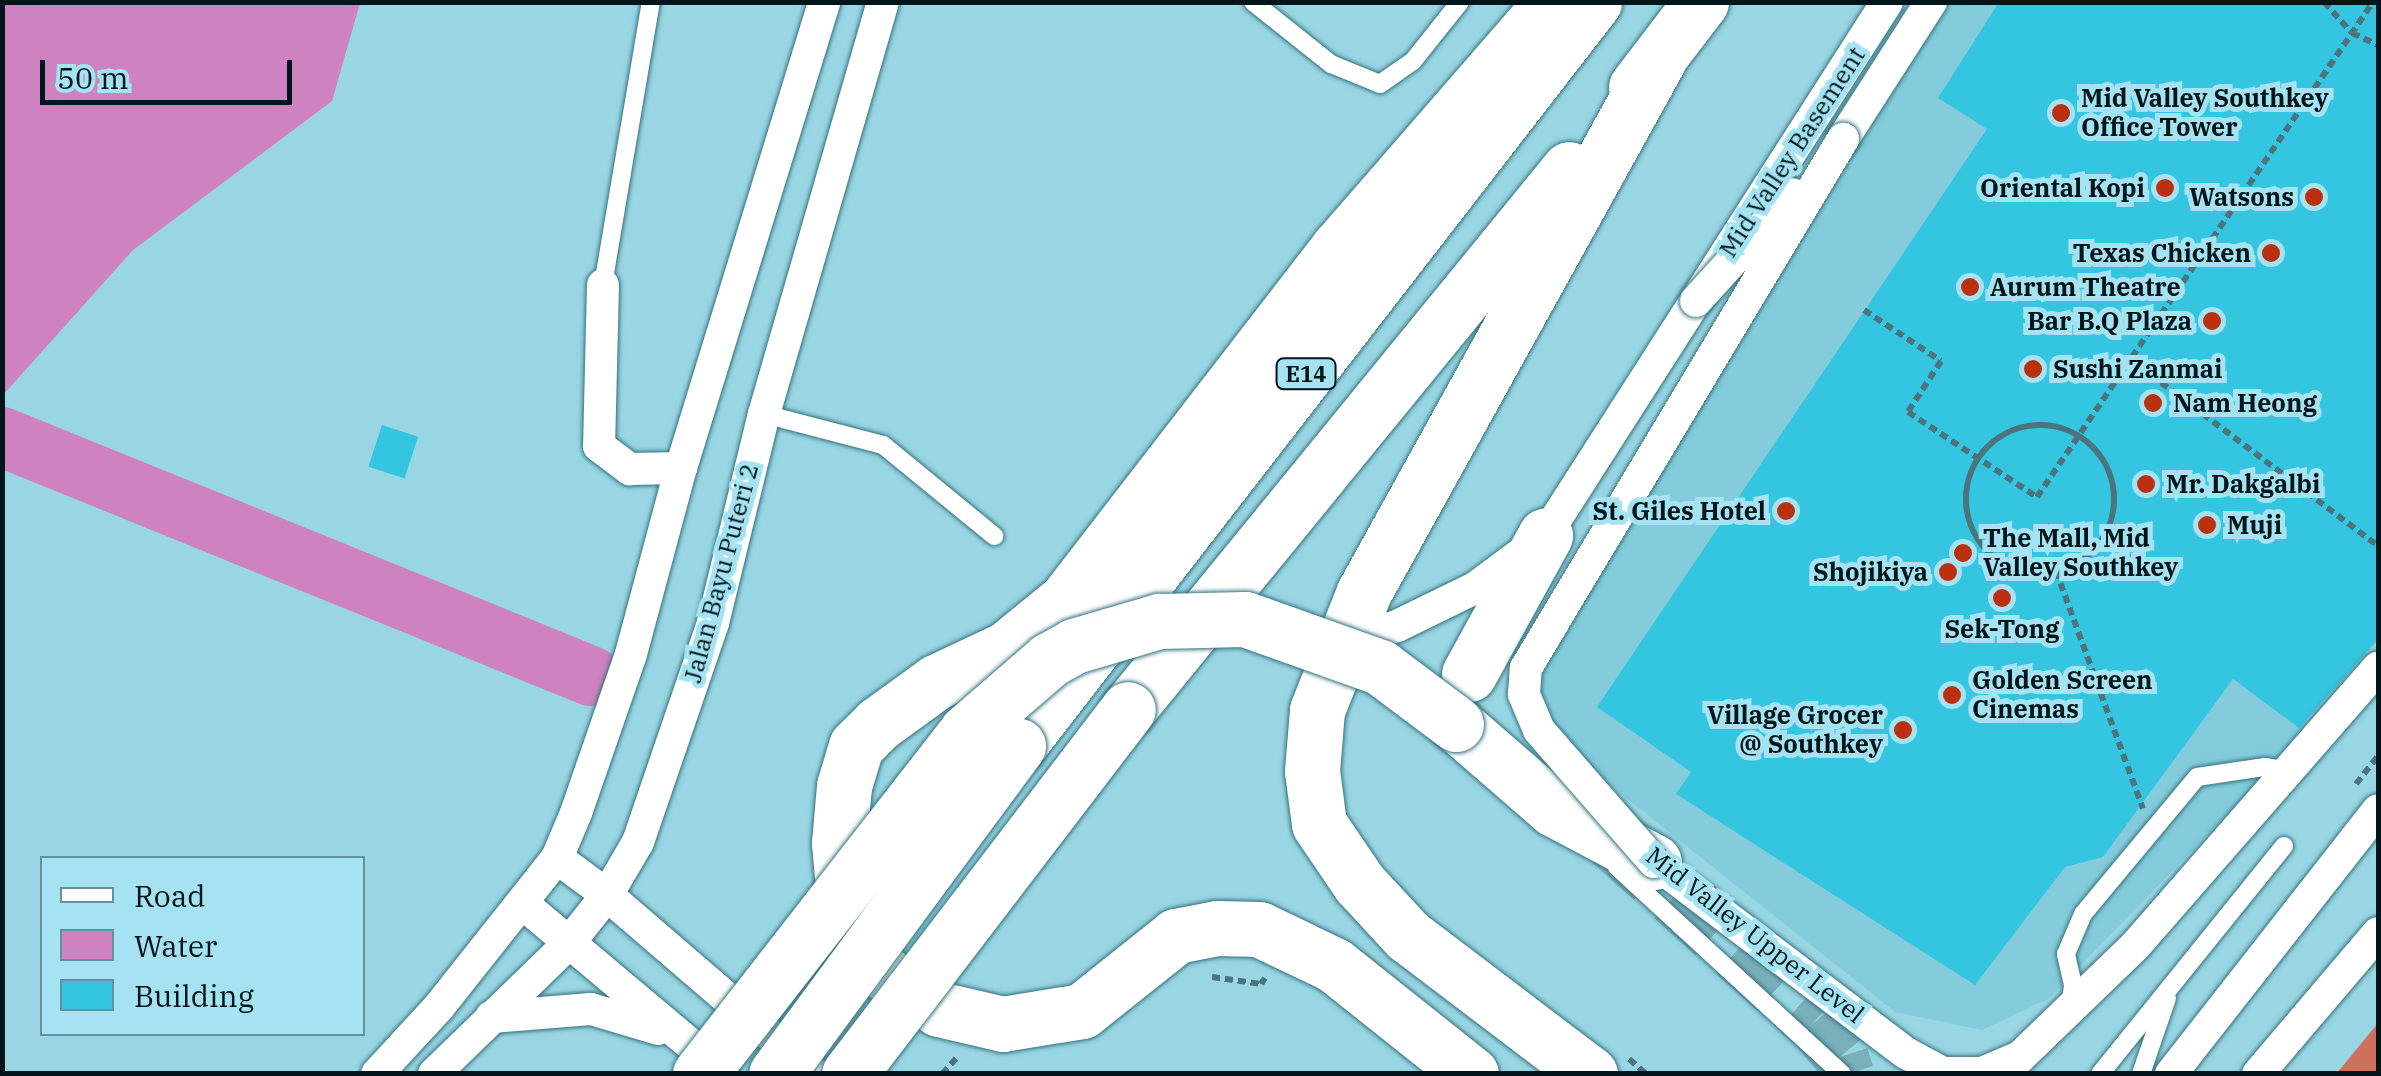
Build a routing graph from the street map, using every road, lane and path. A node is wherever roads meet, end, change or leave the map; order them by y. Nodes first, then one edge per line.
1 (652, 2) edge
2 (824, 2) edge
3 (883, 2) edge
4 (1460, 2) edge
5 (1552, 2) edge
6 (1594, 2) edge
7 (1701, 2) edge
8 (1887, 2) edge
9 (1930, 2) edge
10 (2324, 2) edge
11 (2373, 2) edge
12 (1259, 5) edge
13 (2352, 33) junction
14 (2378, 45) edge
15 (1658, 61) junction
16 (1843, 139) junction
17 (603, 284) joint
18 (1696, 301) junction
19 (1864, 310) dead end
20 (2130, 359) junction
21 (764, 414) junction
22 (2079, 435) junction
23 (1980, 457) junction
24 (681, 468) junction
25 (994, 536) dead end
26 (1545, 536) junction
27 (2103, 538) junction
28 (2378, 546) edge
29 (2056, 571) junction
30 (2172, 584) dead end
31 (1344, 642) junction
32 (2378, 649) edge
33 (2378, 668) edge
34 (1462, 699) junction
35 (2326, 732) junction
36 (2286, 770) junction
37 (1554, 810) junction
38 (2378, 810) edge
39 (2160, 821) junction
40 (2284, 846) dead end
41 (557, 858) junction
42 (1654, 862) junction
43 (607, 895) junction
44 (522, 903) junction
45 (2378, 933) edge
46 (1288, 940) junction
47 (568, 944) junction
48 (1206, 978) dead end
49 (2171, 986) junction
50 (2070, 1012) junction
51 (491, 1017) junction
52 (694, 1057) edge
53 (974, 1062) dead end
54 (1604, 1062) edge
55 (1647, 1073) edge
56 (377, 1074) edge
57 (434, 1074) edge
58 (725, 1074) edge
59 (776, 1074) edge
60 (814, 1074) edge
61 (850, 1074) edge
62 (942, 1074) edge
63 (1471, 1074) edge
64 (1842, 1074) edge
65 (2100, 1074) edge
66 (2141, 1074) edge
67 (2171, 1074) edge
68 (2258, 1074) edge

1 - 17 lane
2 - 24 street
3 - 21 street, Jalan Bayu Puteri 2
4 - 12 lane
5 - 46 highway
6 - 59 highway, E14, bridge
7 - 15 highway, E14
8 - 18 street, Mid Valley Basement
9 - 16 street, Mid Valley Upper Level
10 - 13 path
11 - 13 path
13 - 14 path
13 - 20 path
15 - 31 highway
15 - 61 highway, E14, bridge
16 - 18 street, bridge
16 - 42 street, Mid Valley Upper Level, bridge
17 - 24 street
18 - 26 street
19 - 23 path
20 - 22 path
20 - 28 path
21 - 25 lane
21 - 43 street, Jalan Bayu Puteri 2
22 - 23 path
22 - 23 path
22 - 27 path
23 - 29 path
24 - 41 street
26 - 31 street
26 - 34 highway
27 - 29 path
27 - 30 path
29 - 39 path
31 - 54 highway
32 - 35 lane
33 - 35 street, Mid Valley Upper Level
34 - 37 highway
34 - 52 highway, bridge
35 - 36 street, Mid Valley Upper Level
36 - 39 lane
36 - 50 street, Mid Valley Upper Level
37 - 42 highway
37 - 64 lane
38 - 67 street
39 - 50 lane
40 - 49 lane
41 - 43 street
41 - 44 street
42 - 50 street, Mid Valley Upper Level
43 - 47 street, Jalan Bayu Puteri 2
43 - 60 street
44 - 47 street
44 - 56 street
45 - 68 street
46 - 48 path
46 - 63 highway
47 - 51 street, Jalan Bayu Puteri 2
47 - 52 street
49 - 65 lane
49 - 66 lane
51 - 52 street
51 - 57 street, Jalan Bayu Puteri 2
52 - 58 street
53 - 62 path
54 - 55 path

